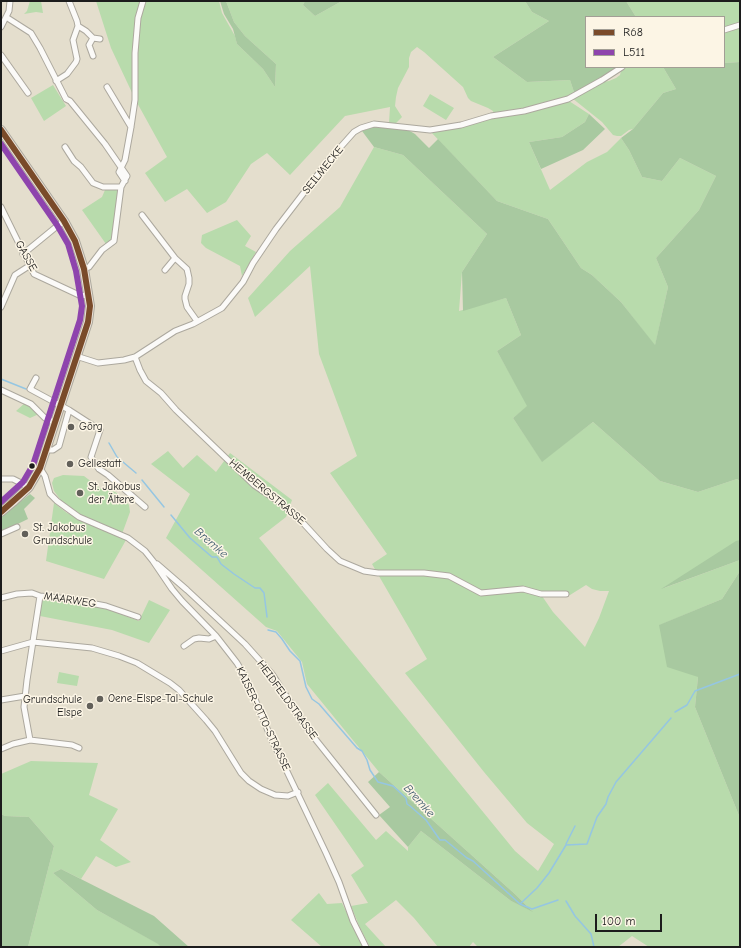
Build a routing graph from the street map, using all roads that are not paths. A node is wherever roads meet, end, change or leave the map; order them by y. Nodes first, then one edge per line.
1 (10, 1) edge
2 (69, 1) edge
3 (143, 1) edge
4 (6, 17) junction
5 (740, 25) edge
6 (78, 26) junction
7 (1, 27) edge
8 (725, 30) edge
9 (93, 38) junction
10 (100, 39) dead end
11 (1, 55) edge
12 (94, 56) dead end
13 (620, 68) edge
14 (56, 81) junction
15 (107, 87) dead end
16 (28, 93) dead end
17 (131, 127) junction
18 (1, 130) edge
19 (65, 147) dead end
20 (121, 168) junction
21 (121, 187) junction
22 (2, 210) edge
23 (142, 215) dead end
24 (64, 221) junction
25 (23, 254) junction
26 (175, 258) junction
27 (29, 266) junction
28 (84, 269) junction
29 (165, 270) dead end
30 (89, 296) junction
31 (1, 307) edge
32 (197, 322) junction
33 (76, 356) junction
34 (134, 357) junction
35 (36, 378) dead end
36 (1, 390) edge
37 (61, 406) junction
38 (69, 410) junction
39 (55, 424) junction
40 (46, 450) junction
41 (40, 468) junction
42 (1, 479) edge
43 (29, 487) junction
44 (145, 507) dead end
45 (1, 512) edge
46 (16, 527) dead end
47 (1, 534) edge
48 (153, 561) junction
49 (566, 594) dead end
50 (40, 596) junction
51 (1, 598) edge
52 (138, 617) dead end
53 (216, 636) junction
54 (33, 642) junction
55 (184, 646) dead end
56 (1, 651) edge
57 (25, 696) junction
58 (1, 700) edge
59 (30, 740) junction
60 (79, 748) dead end
61 (1, 749) edge
62 (298, 792) junction
63 (376, 815) dead end
64 (366, 947) edge

1 - 4 street
2 - 6 street
3 - 17 street
4 - 7 street
4 - 14 street
5 - 8 street
6 - 9 street
6 - 14 street
9 - 10 street
9 - 12 street
11 - 16 street
13 - 32 street, SEILMECKE
14 - 20 street
15 - 17 street
17 - 20 street
18 - 24 main road
19 - 21 street
20 - 21 street
21 - 28 street
22 - 25 street, GASSE
23 - 26 street
24 - 25 street
24 - 28 main road
25 - 27 street, GASSE
26 - 29 street
26 - 32 street
27 - 30 street, GASSE
27 - 31 street
28 - 30 main road
30 - 33 main road
32 - 34 street, SEILMECKE
33 - 34 street, SEILMECKE
33 - 37 main road
34 - 49 street, HEMBERGSTRASSE
35 - 37 street
36 - 39 street
37 - 38 street
37 - 39 main road
38 - 40 street
38 - 44 street
39 - 40 main road
40 - 41 main road
41 - 43 main road
41 - 48 street, KAISER-OTTO-STRASSE
42 - 43 street
43 - 45 main road
46 - 47 street
48 - 53 street, KAISER-OTTO-STRASSE
48 - 63 street, HEIDFELDSTRASSE
50 - 51 street, MAARWEG
50 - 52 street, MAARWEG
50 - 54 street
53 - 55 street
53 - 62 street, KAISER-OTTO-STRASSE
54 - 56 street
54 - 57 street
54 - 62 street
57 - 58 street
57 - 59 street
59 - 60 street
59 - 61 street
62 - 64 street, KAISER-OTTO-STRASSE

